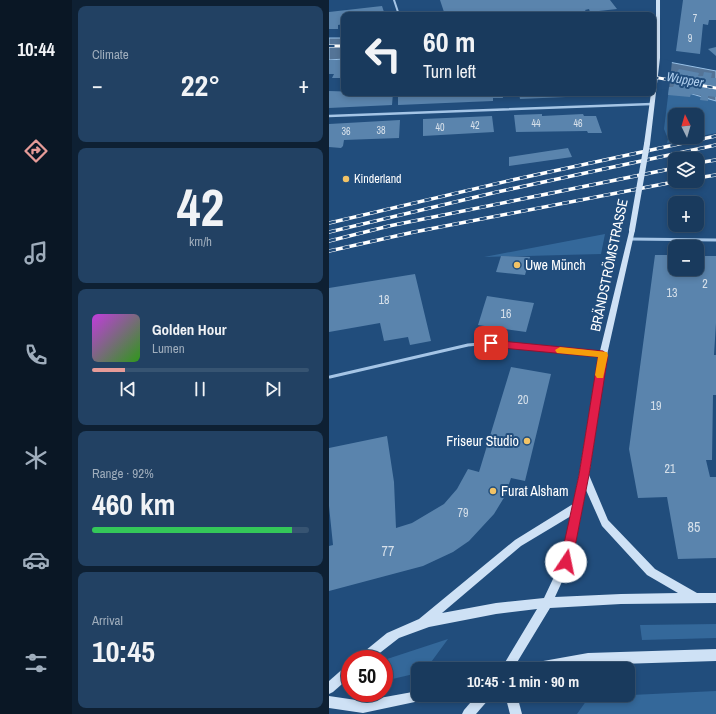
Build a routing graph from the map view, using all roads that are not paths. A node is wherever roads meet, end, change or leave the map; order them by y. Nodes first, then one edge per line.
1 (394, 0) edge
2 (658, 0) edge
3 (398, 12) edge
4 (656, 74) edge
5 (653, 96) edge
6 (652, 104) junction
7 (329, 116) edge
8 (631, 239) junction
9 (716, 240) edge
10 (603, 355) junction
11 (330, 377) dead end
12 (584, 475) junction
13 (577, 507) junction
14 (697, 598) junction
15 (716, 598) edge
16 (548, 601) junction
17 (422, 623) junction
18 (375, 650) edge
19 (716, 656) edge
20 (511, 662) edge
21 (571, 662) edge
22 (341, 678) edge
23 (329, 688) edge
24 (411, 698) edge
25 (329, 702) edge
26 (479, 702) edge
27 (513, 702) edge
28 (468, 714) edge
29 (516, 714) edge

1 - 3 lane
2 - 4 main road, BRÄNDSTRÖMSTRASSE
5 - 6 main road, BRÄNDSTRÖMSTRASSE
6 - 7 street
6 - 8 main road, BRÄNDSTRÖMSTRASSE, bridge
8 - 9 street
8 - 10 main road, BRÄNDSTRÖMSTRASSE
10 - 11 lane
10 - 12 main road, BRÄNDSTRÖMSTRASSE
12 - 13 main road, BRÄNDSTRÖMSTRASSE
12 - 14 main road
13 - 16 main road, BRÄNDSTRÖMSTRASSE
13 - 17 main road
14 - 15 main road
14 - 16 main road
16 - 17 main road
16 - 20 main road, BRÄNDSTRÖMSTRASSE
17 - 18 main road
19 - 21 main road
22 - 23 main road
24 - 25 main road
26 - 28 main road
27 - 29 main road

